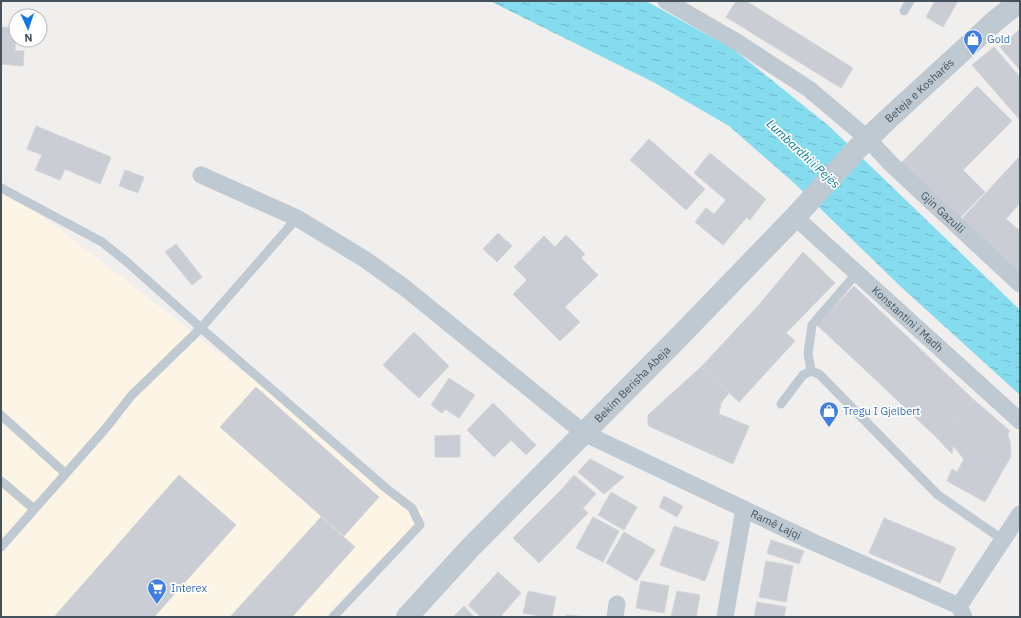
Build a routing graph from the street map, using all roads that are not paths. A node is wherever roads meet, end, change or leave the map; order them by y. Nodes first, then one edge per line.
1 (666, 1) edge
2 (910, 1) edge
3 (1020, 1) edge
4 (904, 11) dead end
5 (862, 144) junction
6 (201, 174) dead end
7 (1, 188) edge
8 (795, 217) junction
9 (297, 218) junction
10 (857, 273) junction
11 (1020, 284) edge
12 (200, 328) junction
13 (812, 371) junction
14 (781, 404) dead end
15 (1, 415) edge
16 (1020, 421) edge
17 (584, 433) junction
18 (65, 473) junction
19 (1, 481) edge
20 (34, 509) junction
21 (744, 509) junction
22 (1020, 514) edge
23 (1002, 539) junction
24 (2, 544) edge
25 (961, 612) edge
26 (333, 617) edge
27 (407, 617) edge
28 (725, 617) edge

1 - 5 street, Gjin Gazulli
2 - 4 lane
3 - 5 street, Beteja e Kosharës
5 - 8 street, Bekim Berisha Abeja
5 - 11 street, Gjin Gazulli
6 - 9 street, Ramē Lajqi
7 - 12 lane
8 - 10 street, Konstantini i Madh
8 - 17 street, Bekim Berisha Abeja
9 - 12 lane
9 - 17 street, Ramē Lajqi
10 - 13 lane
10 - 16 street, Konstantini i Madh
12 - 18 lane
12 - 26 lane
13 - 14 lane
13 - 23 lane
15 - 18 lane
17 - 21 street, Ramē Lajqi
17 - 27 street, Bekim Berisha Abeja
18 - 20 lane
19 - 20 lane
20 - 24 lane
21 - 25 street, Ramē Lajqi
21 - 28 street
22 - 23 street
23 - 25 street

